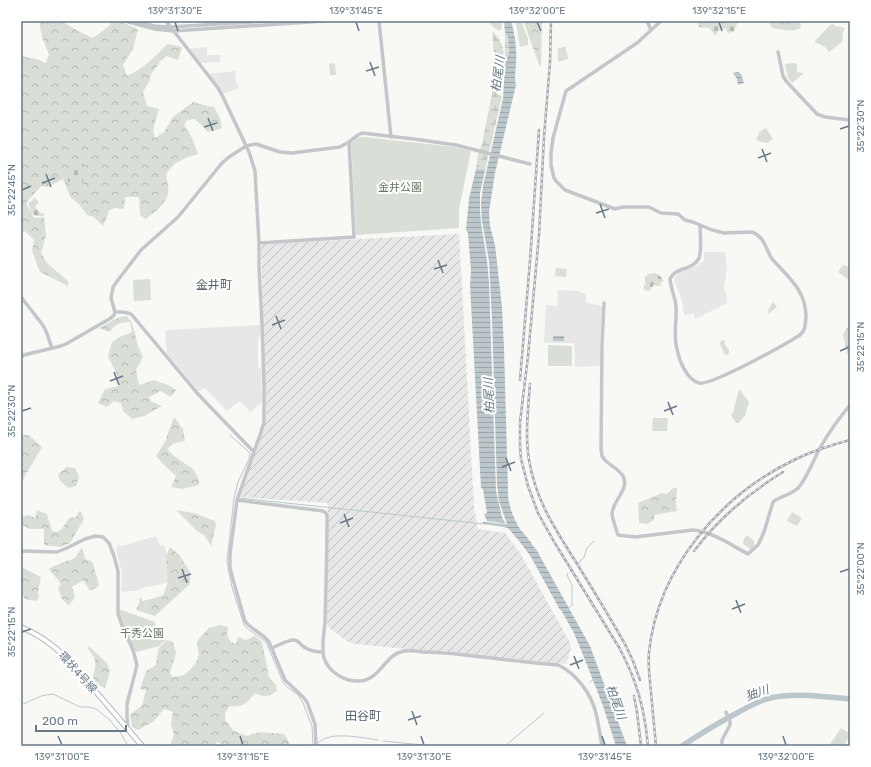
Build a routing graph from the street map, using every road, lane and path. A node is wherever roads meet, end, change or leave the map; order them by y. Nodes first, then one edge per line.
1 (125, 21) edge
2 (136, 21) edge
3 (166, 21) edge
4 (266, 21) edge
5 (324, 21) edge
6 (379, 21) edge
7 (647, 21) edge
8 (661, 21) edge
9 (170, 27) junction
10 (651, 30) junction
11 (173, 31) junction
12 (778, 52) dead end
13 (850, 120) edge
14 (391, 137) junction
15 (349, 142) junction
16 (246, 146) junction
17 (530, 164) dead end
18 (700, 226) junction
19 (259, 243) junction
20 (21, 296) edge
21 (604, 303) dead end
22 (115, 312) junction
23 (52, 348) junction
24 (21, 357) edge
25 (850, 405) edge
26 (254, 452) junction
27 (238, 497) junction
28 (21, 551) edge
29 (21, 627) edge
30 (272, 648) junction
31 (323, 652) junction
32 (726, 712) dead end
33 (128, 730) junction
34 (142, 746) edge
35 (316, 746) edge
36 (602, 746) edge
37 (722, 746) edge

1 - 11 street
2 - 9 street
3 - 9 street
4 - 9 street
5 - 11 street
6 - 14 street
7 - 10 street
8 - 10 street
9 - 11 street
10 - 18 street
11 - 16 street
12 - 13 street
14 - 15 street
14 - 17 street
15 - 16 street
15 - 19 street
16 - 19 street
16 - 22 street
18 - 18 street
19 - 26 street
20 - 23 street
21 - 25 street
22 - 23 street
22 - 26 street
23 - 24 street
26 - 27 street
27 - 30 street
27 - 31 street
28 - 33 street
29 - 33 main road, 環状4号線
30 - 31 street
30 - 35 street
31 - 36 street
32 - 37 street
33 - 34 main road, 環状4号線

